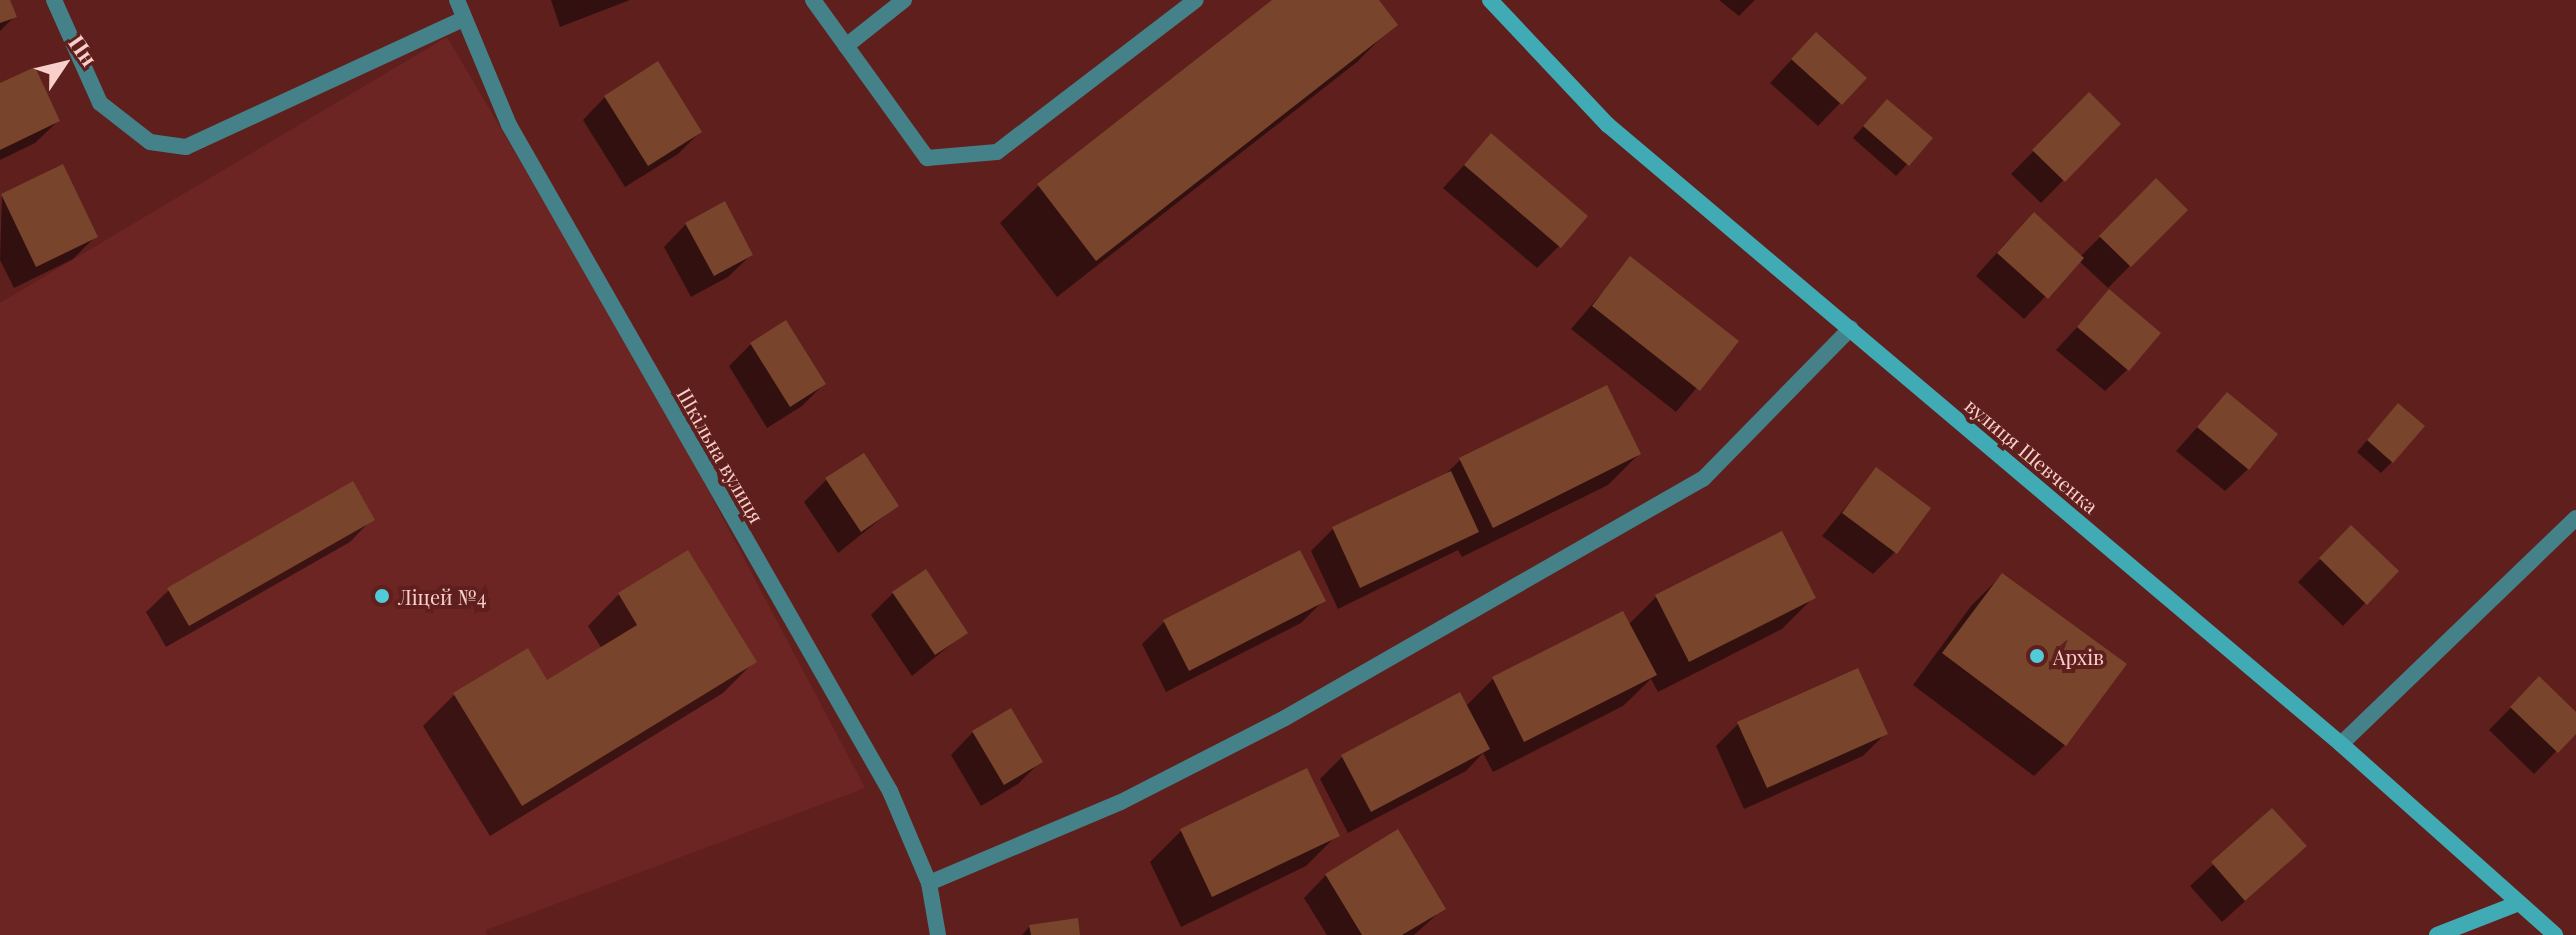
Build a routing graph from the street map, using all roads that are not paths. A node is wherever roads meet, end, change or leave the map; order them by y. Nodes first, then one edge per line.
1 (54, 0) edge
2 (457, 0) edge
3 (813, 0) edge
4 (904, 0) edge
5 (1196, 0) edge
6 (1490, 0) edge
7 (461, 20) junction
8 (846, 46) junction
9 (1851, 328) junction
10 (2576, 518) edge
11 (2341, 744) junction
12 (929, 883) junction
13 (2519, 903) junction
14 (938, 935) edge
15 (2437, 935) edge
16 (2555, 935) edge

1 - 7 street
2 - 7 street, Шкільна вулиця
3 - 8 street
4 - 8 street
5 - 8 street
6 - 9 main road, вулиця Шевченка
7 - 12 street, Шкільна вулиця
9 - 11 main road, вулиця Шевченка
9 - 12 street
10 - 11 street
11 - 13 main road, вулиця Шевченка
12 - 14 street, Шкільна вулиця
13 - 15 main road
13 - 16 main road, вулиця Шевченка

